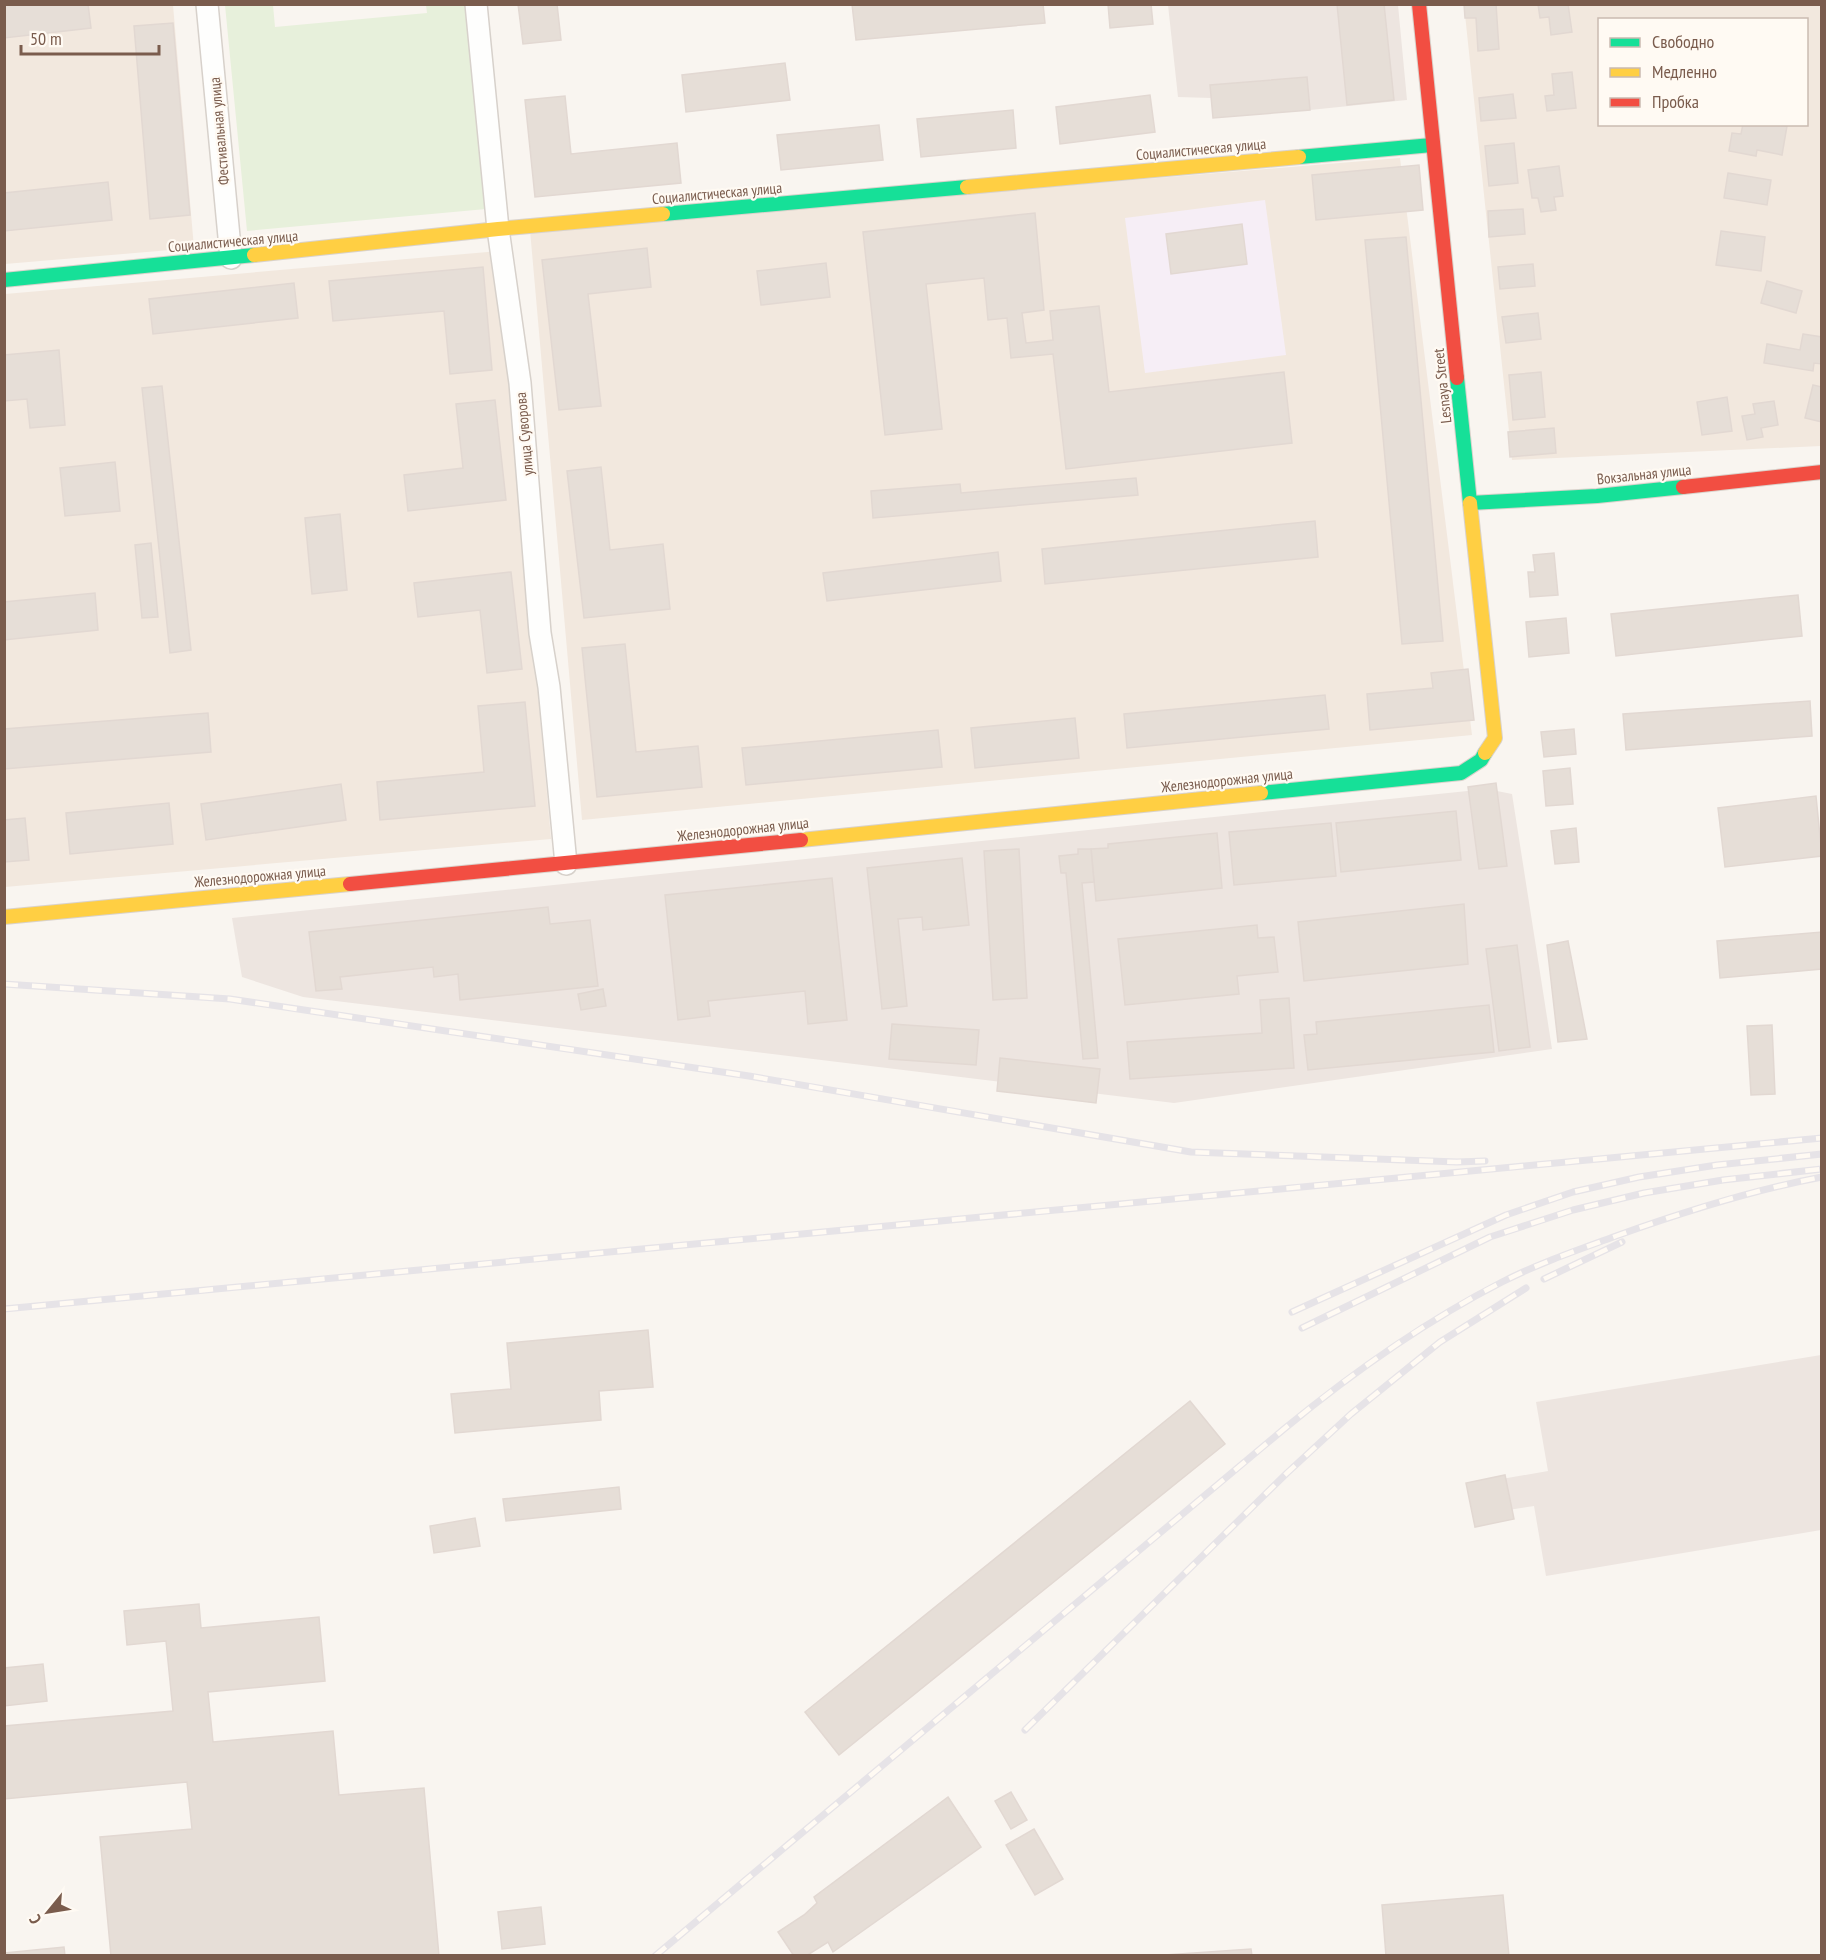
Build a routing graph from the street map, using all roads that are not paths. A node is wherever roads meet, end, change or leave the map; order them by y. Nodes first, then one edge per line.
1 (207, 4) edge
2 (476, 4) edge
3 (1419, 4) edge
4 (1432, 146) junction
5 (498, 229) junction
6 (231, 258) junction
7 (4, 280) edge
8 (1821, 472) edge
9 (1470, 503) junction
10 (1481, 760) joint
11 (566, 864) junction
12 (4, 917) edge

1 - 6 street, Фестивальная улица
2 - 5 street, улица Суворова
3 - 4 main road, Lesnaya Street
4 - 5 main road, Социалистическая улица
4 - 9 main road, Lesnaya Street
5 - 6 main road, Социалистическая улица
5 - 11 street, улица Суворова
6 - 7 main road, Социалистическая улица
8 - 9 main road, Вокзальная улица
9 - 10 main road, Lesnaya Street
10 - 11 main road, Железнодорожная улица
11 - 12 main road, Железнодорожная улица

